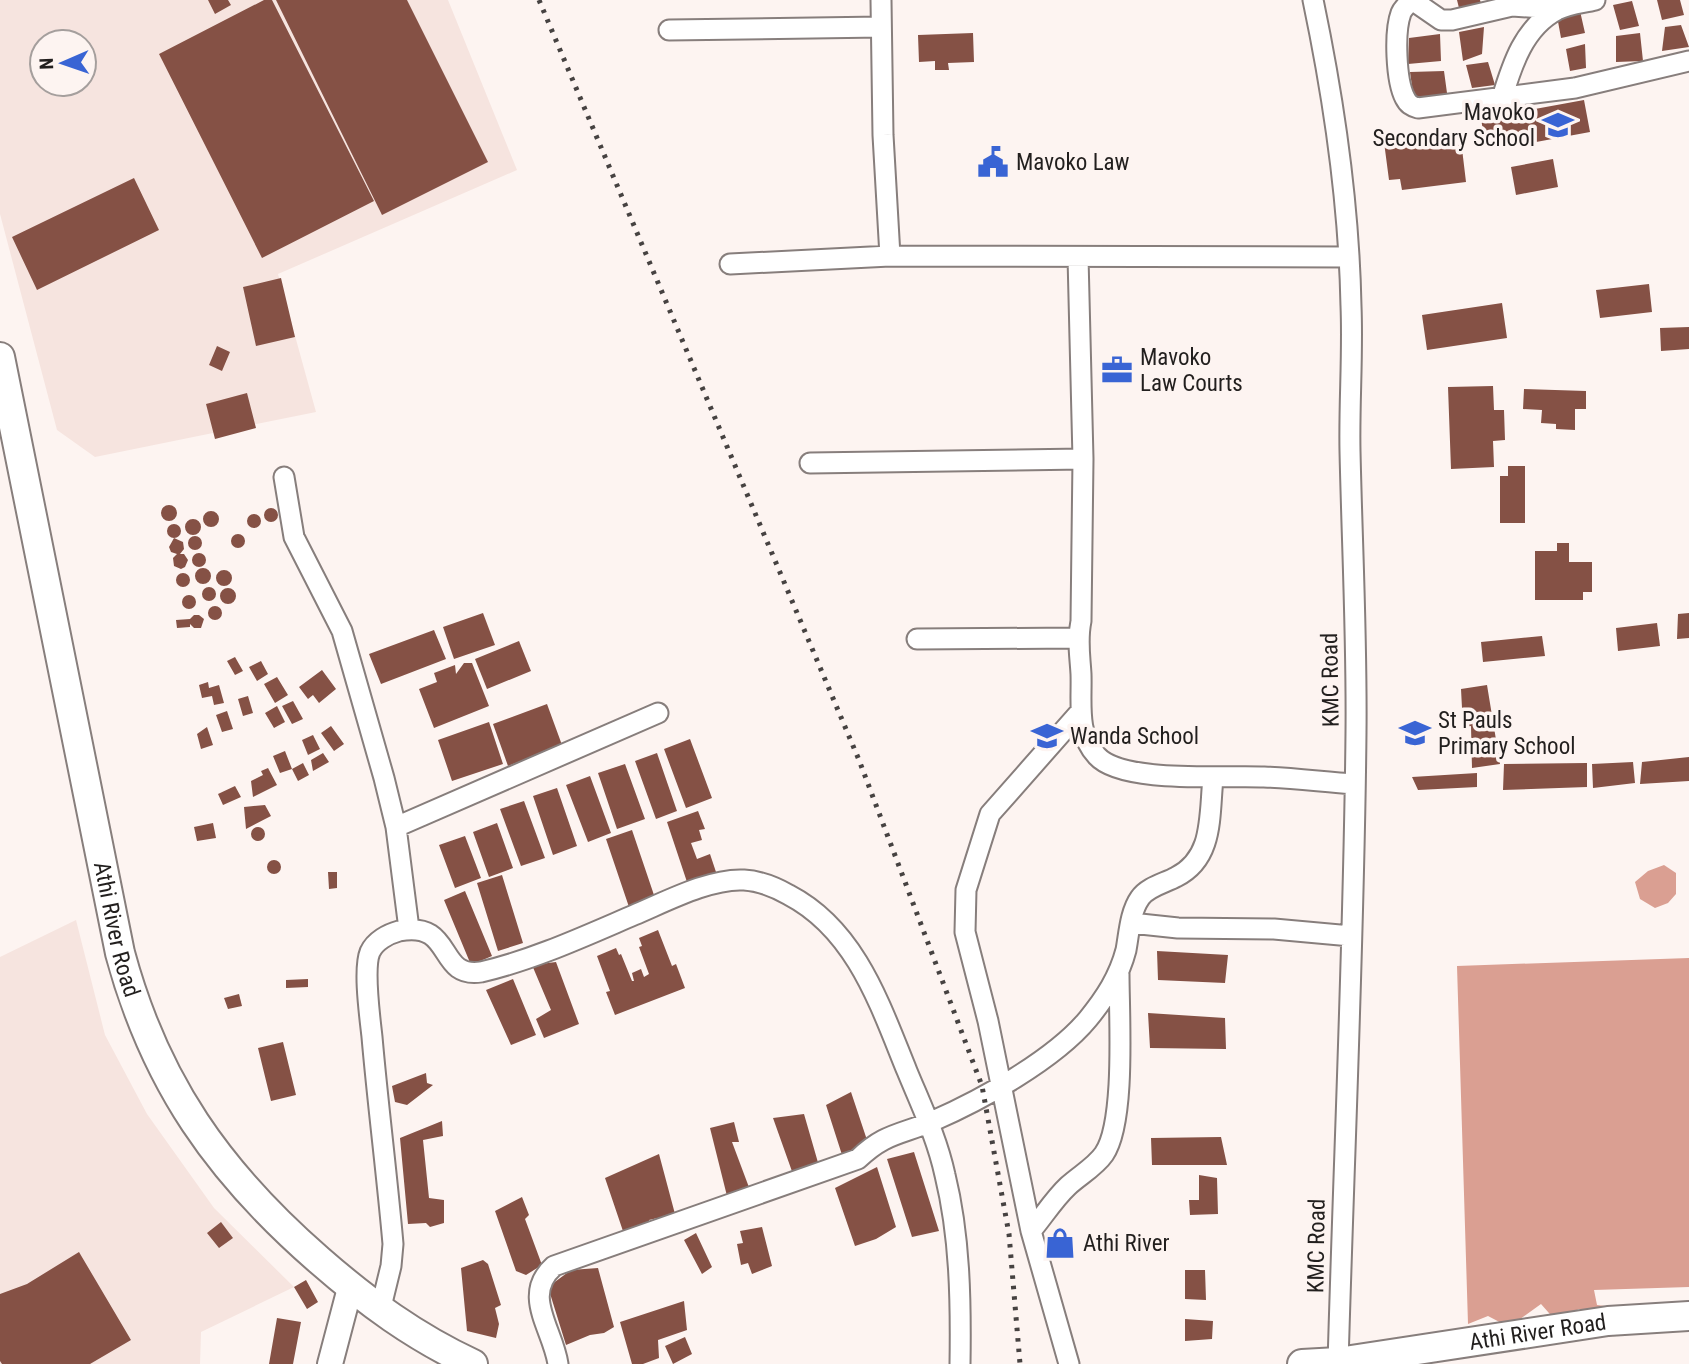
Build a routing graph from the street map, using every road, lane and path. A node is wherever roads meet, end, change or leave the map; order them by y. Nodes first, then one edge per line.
1 (881, 0) edge
2 (1313, 0) edge
3 (1595, 0) edge
4 (1405, 3) edge
5 (1559, 9) junction
6 (881, 27) junction
7 (669, 30) dead end
8 (1689, 61) edge
9 (1502, 98) junction
10 (890, 256) junction
11 (1078, 257) junction
12 (1348, 257) junction
13 (730, 264) dead end
14 (0, 357) edge
15 (1083, 459) junction
16 (810, 463) dead end
17 (284, 477) dead end
18 (1077, 638) junction
19 (917, 639) dead end
20 (1080, 712) junction
21 (658, 713) dead end
22 (1213, 778) junction
23 (1354, 784) junction
24 (396, 827) junction
25 (1131, 923) junction
26 (410, 929) junction
27 (1351, 936) junction
28 (1119, 973) junction
29 (1002, 1085) junction
30 (930, 1122) junction
31 (1031, 1231) junction
32 (351, 1288) junction
33 (380, 1311) junction
34 (1689, 1316) edge
35 (1338, 1363) edge
36 (330, 1364) edge
37 (473, 1364) edge
38 (558, 1364) edge
39 (960, 1364) edge
40 (1069, 1364) edge
41 (1302, 1364) edge

1 - 6 street
2 - 12 street, KMC Road
3 - 5 street
4 - 5 street
4 - 9 street
5 - 9 street
6 - 7 street
6 - 10 street
8 - 9 street
10 - 11 street
10 - 13 street
11 - 12 street
11 - 15 street
12 - 23 street, KMC Road
14 - 32 main road, Athi River Road
15 - 16 street
15 - 18 street
17 - 24 street
18 - 19 street
18 - 20 street
20 - 22 street
20 - 29 street
21 - 24 street
22 - 23 street
22 - 25 street
23 - 27 street, KMC Road
24 - 26 street
25 - 27 street
25 - 28 street
26 - 30 street
26 - 33 street
27 - 35 street, KMC Road
28 - 29 street
28 - 31 street
29 - 30 street
29 - 31 street
30 - 38 street
30 - 39 street
31 - 40 street
32 - 33 main road, Athi River Road
32 - 36 street
33 - 37 main road, Athi River Road
34 - 35 main road, Athi River Road
35 - 41 main road, Athi River Road

